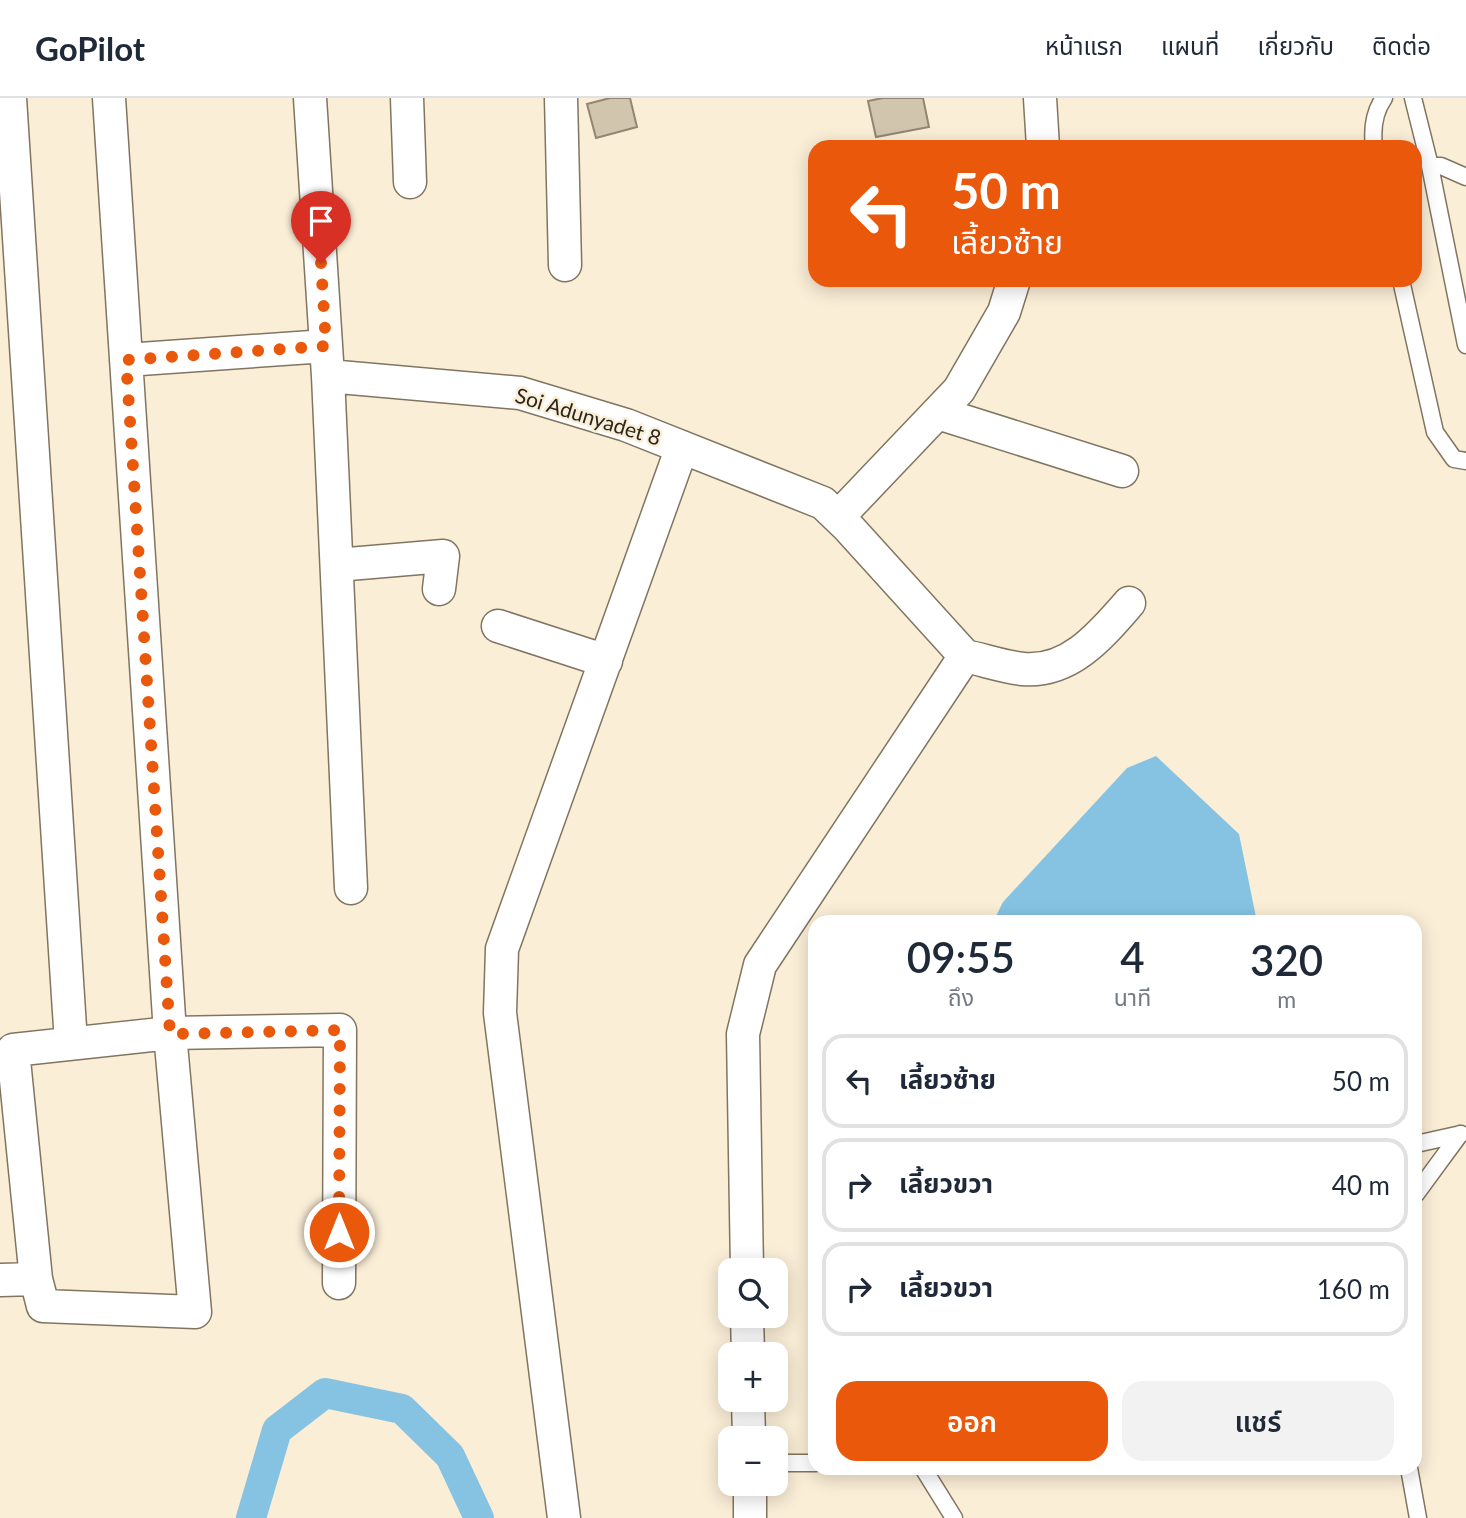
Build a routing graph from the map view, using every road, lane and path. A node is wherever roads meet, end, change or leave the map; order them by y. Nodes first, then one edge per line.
1 (10, 98) edge
2 (109, 98) edge
3 (310, 98) edge
4 (407, 98) edge
5 (561, 98) edge
6 (1040, 98) edge
7 (1384, 98) edge
8 (1413, 98) edge
9 (1043, 140) edge
10 (1374, 140) edge
11 (1430, 166) junction
12 (1466, 177) edge
13 (410, 182) dead end
14 (565, 265) dead end
15 (1012, 287) edge
16 (1403, 287) edge
17 (1466, 345) edge
18 (126, 360) junction
19 (327, 361) junction
20 (937, 413) junction
21 (682, 447) junction
22 (1466, 461) edge
23 (1122, 471) dead end
24 (838, 517) junction
25 (337, 565) junction
26 (439, 589) dead end
27 (1129, 603) dead end
28 (498, 626) dead end
29 (965, 656) junction
30 (606, 661) junction
31 (351, 888) dead end
32 (170, 1034) junction
33 (71, 1043) junction
34 (1463, 1134) edge
35 (1422, 1143) edge
36 (1422, 1186) edge
37 (747, 1258) edge
38 (36, 1279) junction
39 (0, 1280) edge
40 (339, 1283) dead end
41 (788, 1463) edge
42 (808, 1463) edge
43 (927, 1475) edge
44 (1410, 1475) edge
45 (750, 1496) edge
46 (564, 1518) edge
47 (750, 1518) edge
48 (954, 1518) edge
49 (1419, 1518) edge

1 - 33 street
2 - 18 street
3 - 19 street
4 - 13 street
5 - 14 street
6 - 9 street
7 - 10 lane
8 - 11 lane
11 - 12 lane
11 - 17 lane
15 - 20 street
16 - 22 lane
18 - 19 street, Soi Adunyadet 8
18 - 32 street
19 - 21 street, Soi Adunyadet 8
19 - 25 street
20 - 23 street
20 - 24 street
21 - 24 street, Soi Adunyadet 8
21 - 30 street
24 - 29 street, Soi Adunyadet 8
25 - 26 street
25 - 31 street
27 - 29 street
28 - 30 street
29 - 37 street
30 - 46 street
32 - 33 street
32 - 38 street
32 - 40 street
33 - 38 street
34 - 35 lane
34 - 36 lane
38 - 39 street
41 - 42 lane
43 - 48 lane
44 - 49 lane
45 - 47 street

